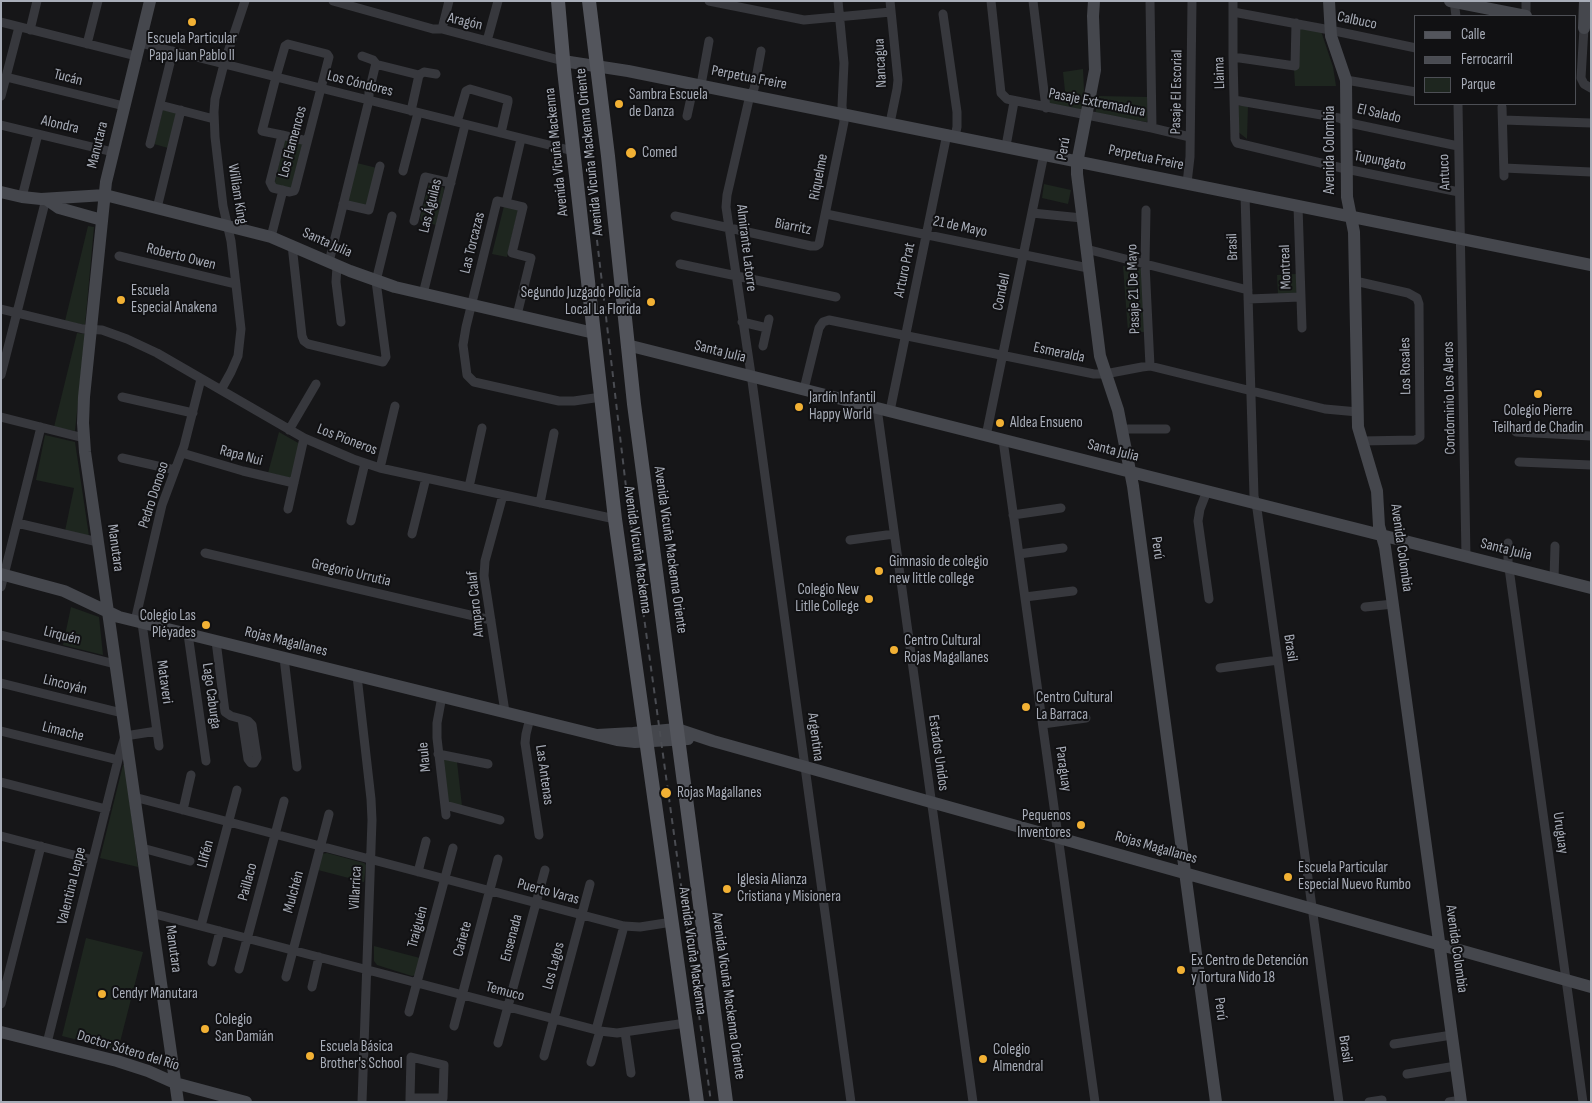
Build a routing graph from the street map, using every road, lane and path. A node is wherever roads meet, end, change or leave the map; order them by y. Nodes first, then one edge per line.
1 (38, 1) edge
2 (98, 1) edge
3 (150, 1) edge
4 (245, 1) edge
5 (333, 1) edge
6 (449, 1) edge
7 (498, 1) edge
8 (558, 1) edge
9 (589, 1) edge
10 (709, 1) edge
11 (838, 1) edge
12 (890, 1) edge
13 (991, 1) edge
14 (1033, 1) edge
15 (1094, 1) edge
16 (1150, 1) edge
17 (1192, 1) edge
18 (1233, 1) edge
19 (1329, 1) edge
20 (1526, 1) edge
21 (1585, 1) edge
22 (1453, 2) edge
23 (891, 12) junction
24 (1233, 12) junction
25 (943, 14) dead end
26 (1456, 15) edge
27 (1521, 15) edge
28 (1526, 15) edge
29 (839, 17) junction
30 (1, 22) edge
31 (1296, 23) junction
32 (19, 27) junction
33 (1583, 28) edge
34 (442, 29) junction
35 (30, 30) junction
36 (1330, 30) junction
37 (709, 40) dead end
38 (487, 42) junction
39 (140, 43) junction
40 (87, 44) junction
41 (1414, 48) edge
42 (761, 50) dead end
43 (173, 52) junction
44 (136, 56) junction
45 (362, 56) dead end
46 (1233, 57) junction
47 (563, 60) junction
48 (224, 64) junction
49 (376, 65) junction
50 (597, 66) junction
51 (436, 74) dead end
52 (419, 76) junction
53 (6, 77) junction
54 (276, 77) junction
55 (1346, 80) junction
56 (698, 84) junction
57 (1591, 88) edge
58 (322, 89) junction
59 (1414, 92) edge
60 (750, 95) junction
61 (1, 96) edge
62 (369, 100) junction
63 (1234, 100) junction
64 (1014, 102) junction
65 (160, 105) junction
66 (1458, 105) edge
67 (124, 106) junction
68 (1502, 107) dead end
69 (1046, 108) junction
70 (181, 110) junction
71 (414, 112) junction
72 (844, 114) junction
73 (1087, 115) junction
74 (686, 116) dead end
75 (214, 119) junction
76 (1503, 120) junction
77 (1346, 121) junction
78 (890, 123) junction
79 (1591, 123) edge
80 (461, 124) junction
81 (1, 125) edge
82 (1152, 128) junction
83 (38, 134) junction
84 (501, 134) junction
85 (282, 135) junction
86 (951, 135) junction
87 (1190, 137) junction
88 (521, 138) junction
89 (308, 141) junction
90 (1236, 143) joint
91 (150, 144) dead end
92 (1006, 146) junction
93 (1458, 146) junction
94 (573, 151) junction
95 (113, 152) junction
96 (1044, 154) junction
97 (1078, 160) junction
98 (380, 166) dead end
99 (1346, 169) junction
100 (403, 172) dead end
101 (1591, 172) edge
102 (451, 183) junction
103 (1187, 183) junction
104 (283, 190) junction
105 (1, 192) edge
106 (1459, 192) junction
107 (105, 195) junction
108 (1245, 195) junction
109 (22, 197) junction
110 (46, 199) junction
111 (506, 203) junction
112 (343, 204) junction
113 (1298, 206) junction
114 (156, 208) junction
115 (1146, 210) dead end
116 (1032, 212) junction
117 (826, 214) junction
118 (392, 216) dead end
119 (675, 216) dead end
120 (1350, 216) junction
121 (1082, 218) junction
122 (102, 220) junction
123 (414, 221) dead end
124 (227, 225) junction
125 (729, 228) junction
126 (926, 235) junction
127 (272, 237) junction
128 (1461, 238) junction
129 (292, 245) junction
130 (818, 245) joint
131 (1086, 249) junction
132 (1024, 254) junction
133 (119, 256) dead end
134 (333, 264) junction
135 (680, 264) dead end
136 (1146, 264) junction
137 (1591, 264) edge
138 (1088, 268) junction
139 (736, 276) junction
140 (376, 281) junction
141 (1355, 281) junction
142 (236, 284) junction
143 (423, 294) junction
144 (1248, 295) junction
145 (836, 297) dead end
146 (1301, 297) junction
147 (472, 305) junction
148 (1, 309) edge
149 (17, 313) junction
150 (517, 315) junction
151 (341, 322) dead end
152 (742, 322) junction
153 (1302, 328) dead end
154 (92, 330) junction
155 (594, 333) junction
156 (905, 336) junction
157 (627, 345) junction
158 (763, 346) dead end
159 (1002, 356) junction
160 (1150, 366) junction
161 (1105, 374) junction
162 (1, 375) edge
163 (751, 376) junction
164 (201, 378) junction
165 (316, 384) dead end
166 (220, 390) junction
167 (804, 390) junction
168 (1251, 391) junction
169 (122, 397) dead end
170 (601, 397) junction
171 (395, 406) dead end
172 (877, 408) junction
173 (890, 411) junction
174 (1358, 412) junction
175 (192, 414) junction
176 (1, 417) edge
177 (41, 427) junction
178 (482, 428) dead end
179 (1122, 429) junction
180 (1166, 429) dead end
181 (289, 430) junction
182 (1516, 432) dead end
183 (554, 433) dead end
184 (986, 436) junction
185 (1591, 436) edge
186 (84, 438) junction
187 (304, 438) junction
188 (1003, 440) junction
189 (1361, 441) junction
190 (182, 453) junction
191 (122, 458) dead end
192 (1519, 462) dead end
193 (365, 463) junction
194 (1591, 466) edge
195 (380, 468) junction
196 (175, 470) junction
197 (1130, 472) junction
198 (426, 478) junction
199 (294, 483) junction
200 (469, 487) junction
201 (1207, 491) junction
202 (503, 494) junction
203 (540, 503) junction
204 (1256, 503) junction
205 (1061, 508) dead end
206 (288, 509) dead end
207 (1013, 515) junction
208 (615, 519) junction
209 (350, 520) dead end
210 (17, 524) junction
211 (412, 534) dead end
212 (894, 534) junction
213 (1381, 534) junction
214 (850, 540) dead end
215 (98, 542) junction
216 (1508, 543) dead end
217 (1555, 546) dead end
218 (1063, 548) dead end
219 (205, 552) dead end
220 (1019, 554) junction
221 (1466, 557) junction
222 (1509, 568) junction
223 (2, 579) edge
224 (1554, 579) junction
225 (1591, 588) edge
226 (1072, 591) dead end
227 (1025, 597) junction
228 (1209, 599) dead end
229 (1393, 604) junction
230 (1365, 607) dead end
231 (108, 613) junction
232 (491, 620) junction
233 (139, 622) junction
234 (188, 634) junction
235 (1, 635) edge
236 (216, 641) junction
237 (284, 658) junction
238 (1278, 660) junction
239 (115, 664) junction
240 (1220, 668) dead end
241 (357, 676) junction
242 (1, 683) edge
243 (442, 696) junction
244 (505, 712) junction
245 (122, 713) junction
246 (530, 718) junction
247 (1086, 718) dead end
248 (242, 719) dead end
249 (1043, 724) junction
250 (1, 731) edge
251 (157, 731) junction
252 (677, 734) junction
253 (126, 736) junction
254 (646, 736) junction
255 (159, 746) dead end
256 (438, 754) junction
257 (118, 760) junction
258 (206, 761) dead end
259 (488, 764) dead end
260 (296, 766) dead end
261 (805, 766) junction
262 (191, 775) dead end
263 (1, 782) edge
264 (238, 790) dead end
265 (134, 797) junction
266 (284, 801) dead end
267 (931, 802) junction
268 (445, 805) junction
269 (106, 809) junction
270 (182, 810) junction
271 (329, 814) dead end
272 (446, 815) dead end
273 (500, 820) dead end
274 (229, 822) junction
275 (275, 834) junction
276 (539, 835) dead end
277 (1, 836) edge
278 (1059, 838) junction
279 (426, 841) dead end
280 (41, 846) junction
281 (320, 846) junction
282 (142, 848) junction
283 (453, 848) dead end
284 (498, 859) dead end
285 (93, 860) junction
286 (190, 860) dead end
287 (372, 860) junction
288 (545, 870) dead end
289 (418, 872) junction
290 (1186, 873) junction
291 (444, 879) junction
292 (590, 884) dead end
293 (490, 891) junction
294 (536, 903) junction
295 (1312, 909) junction
296 (151, 913) junction
297 (581, 915) junction
298 (672, 922) junction
299 (201, 926) junction
300 (624, 926) junction
301 (220, 931) junction
302 (247, 938) junction
303 (1439, 944) junction
304 (293, 950) junction
305 (319, 957) junction
306 (212, 962) dead end
307 (239, 969) dead end
308 (366, 970) junction
309 (286, 977) dead end
310 (1566, 980) junction
311 (417, 983) junction
312 (312, 987) dead end
313 (1591, 987) edge
314 (462, 995) junction
315 (1, 1004) edge
316 (508, 1007) junction
317 (409, 1012) dead end
318 (554, 1019) junction
319 (686, 1022) junction
320 (454, 1026) dead end
321 (598, 1031) junction
322 (1, 1032) edge
323 (625, 1032) junction
324 (1452, 1035) junction
325 (46, 1043) junction
326 (498, 1043) dead end
327 (1394, 1044) dead end
328 (544, 1056) dead end
329 (591, 1062) dead end
330 (1456, 1066) junction
331 (631, 1073) dead end
332 (1407, 1074) dead end
333 (175, 1082) junction
334 (410, 1100) edge
335 (1382, 1100) dead end
336 (237, 1101) edge
337 (1457, 1101) edge
338 (178, 1102) edge
339 (362, 1102) edge
340 (697, 1102) edge
341 (726, 1102) edge
342 (851, 1102) edge
343 (973, 1102) edge
344 (1095, 1102) edge
345 (1216, 1102) edge
346 (1339, 1102) edge
347 (1369, 1102) edge
348 (1583, 1102) edge

1 - 35 street
2 - 40 street
3 - 39 main road, Manutara
4 - 48 street, William King
5 - 34 street, Aragón
6 - 34 street
7 - 38 street
8 - 47 main road, Avenida Vicuña Mackenna
9 - 50 main road, Avenida Vicuña Mackenna Oriente
10 - 29 street
11 - 29 street, Riquelme
12 - 23 street, Nancagua
13 - 64 street, Pasaje Extremadura
14 - 69 street
15 - 73 main road, Perú
16 - 82 street
17 - 87 street, Pasaje El Escorial
18 - 24 street, Llaima
19 - 36 main road, Avenida Colombia
20 - 28 street
21 - 33 main road
22 - 26 street
22 - 27 main road
23 - 29 street
23 - 78 street, Nancagua
24 - 31 street, Calbuco
24 - 46 street, Llaima
25 - 86 street, Arturo Prat
29 - 72 street, Riquelme
30 - 32 street
31 - 36 street, Calbuco
31 - 46 street
32 - 35 street
32 - 53 street
33 - 57 street
34 - 38 street, Aragón
35 - 40 street
36 - 41 street, Calbuco
36 - 55 main road, Avenida Colombia
37 - 56 street
38 - 47 street, Aragón
39 - 43 street, Los Cóndores
39 - 44 main road, Manutara
40 - 44 street
42 - 60 street, Almirante Latorre
43 - 48 street, Los Cóndores
43 - 65 street
44 - 67 main road, Manutara
45 - 49 street
46 - 63 street, Llaima
47 - 50 main road, Perpetua Freire
47 - 94 main road, Avenida Vicuña Mackenna
48 - 54 street, Los Cóndores
48 - 75 street, William King
49 - 52 street
49 - 62 street
50 - 56 main road, Perpetua Freire
50 - 157 main road, Avenida Vicuña Mackenna Oriente
51 - 52 street
52 - 71 street
53 - 61 street
53 - 67 street, Tucán
54 - 58 street, Los Cóndores
54 - 58 street, Los Flamencos
54 - 85 street
55 - 59 street
55 - 77 main road, Avenida Colombia
56 - 60 main road, Perpetua Freire
56 - 74 street, Perpetua Freire
58 - 62 street, Los Cóndores
58 - 89 street, Los Flamencos
60 - 72 main road, Perpetua Freire
60 - 125 street, Almirante Latorre
62 - 71 street, Los Cóndores
62 - 112 street
63 - 77 street, El Salado
63 - 90 street, Llaima
64 - 69 street, Pasaje Extremadura
64 - 92 street
65 - 70 street
65 - 91 street
66 - 93 street, Antuco
67 - 95 main road, Manutara
68 - 76 street
69 - 73 street, Pasaje Extremadura
70 - 75 street
70 - 114 street
71 - 80 street, Los Cóndores
71 - 100 street
72 - 78 main road, Perpetua Freire
72 - 117 street, Riquelme
73 - 82 street, Pasaje Extremadura
73 - 97 main road, Perú
75 - 124 street, William King
76 - 79 street
76 - 101 street
77 - 93 street, El Salado
77 - 99 main road, Avenida Colombia
78 - 86 main road, Perpetua Freire
80 - 84 street, Los Cóndores
80 - 84 street, Las Águilas
80 - 102 street, Las Águilas
81 - 83 street, Alondra
82 - 87 street, Pasaje Extremadura
83 - 95 street, Alondra
83 - 109 street
84 - 88 street, Los Cóndores
85 - 89 street
85 - 104 street, Los Flamencos
86 - 92 main road, Perpetua Freire
86 - 126 street, Arturo Prat
87 - 103 street, Pasaje El Escorial
88 - 94 street, Los Cóndores
88 - 111 street, Las Torcazas
89 - 104 street, Los Flamencos
90 - 99 street, Tupungato
92 - 96 main road, Perpetua Freire
93 - 106 street, Antuco
94 - 155 main road, Avenida Vicuña Mackenna
95 - 107 main road, Manutara
96 - 97 main road, Perpetua Freire
96 - 116 street, Condell
97 - 103 main road, Perpetua Freire
97 - 121 main road, Perú
98 - 112 street
99 - 106 street, Tupungato
99 - 120 main road, Avenida Colombia
102 - 123 street
102 - 143 street, Las Águilas
103 - 108 main road, Perpetua Freire
104 - 127 street, Los Flamencos
105 - 109 main road, Santa Julia
106 - 128 street, Antuco
107 - 110 main road, Santa Julia
107 - 114 main road, Santa Julia
107 - 122 main road, Manutara
108 - 113 main road, Perpetua Freire
108 - 144 street, Brasil
109 - 110 main road, Santa Julia
110 - 122 main road, Santa Julia
110 - 149 street
111 - 147 street, Las Torcazas
111 - 150 street
112 - 134 street
113 - 120 main road, Perpetua Freire
113 - 146 street, Montreal
114 - 124 main road, Santa Julia
115 - 136 street, Pasaje 21 De Mayo
116 - 121 street
116 - 132 street, Condell
117 - 126 street, 21 de Mayo
117 - 130 street, Riquelme
118 - 140 street
119 - 125 street, Biarritz
120 - 128 main road, Perpetua Freire
120 - 141 main road, Avenida Colombia
121 - 131 main road, Perú
122 - 154 main road, Manutara
124 - 127 main road, Santa Julia
124 - 142 street, William King
125 - 130 street, Biarritz
125 - 139 street, Almirante Latorre
126 - 132 street, 21 de Mayo
126 - 156 street, Arturo Prat
127 - 129 main road, Santa Julia
128 - 137 main road, Perpetua Freire
128 - 221 street, Condominio Los Aleros
129 - 134 main road, Santa Julia
129 - 140 street
131 - 136 street
131 - 138 main road, Perú
132 - 138 street, 21 de Mayo
132 - 159 street, Condell
133 - 142 street, Roberto Owen
134 - 140 main road, Santa Julia
134 - 151 street
135 - 139 street
136 - 144 street
136 - 160 street, Pasaje 21 De Mayo
138 - 161 main road, Perú
139 - 145 street
139 - 152 street, Almirante Latorre
140 - 143 main road, Santa Julia
141 - 174 main road, Avenida Colombia
141 - 189 street, Los Rosales
142 - 166 street, William King
143 - 147 main road, Santa Julia
144 - 146 street
144 - 168 street, Brasil
146 - 153 street, Montreal
147 - 150 main road, Santa Julia
147 - 170 street
148 - 149 street, Los Pioneros
149 - 154 street, Los Pioneros
149 - 162 street
150 - 155 main road, Santa Julia
152 - 158 street
152 - 163 street, Almirante Latorre
154 - 164 street, Los Pioneros
154 - 186 main road, Manutara
155 - 170 main road, Avenida Vicuña Mackenna
156 - 159 street, Esmeralda
156 - 167 street, Esmeralda
156 - 173 street, Arturo Prat
157 - 163 main road, Santa Julia
157 - 252 main road, Avenida Vicuña Mackenna Oriente
159 - 161 street, Esmeralda
159 - 184 street, Condell
160 - 161 street, Esmeralda
160 - 168 street, Esmeralda
161 - 179 main road, Perú
163 - 167 main road, Santa Julia
163 - 261 street, Argentina
164 - 166 street, Los Pioneros
164 - 175 street, Pedro Donoso
165 - 181 street
166 - 181 street, Los Pioneros
167 - 172 main road, Santa Julia
168 - 174 street, Esmeralda
168 - 204 street, Brasil
169 - 175 street
170 - 208 main road, Avenida Vicuña Mackenna
171 - 195 street
172 - 173 main road, Santa Julia
172 - 212 street, Estados Unidos
173 - 184 main road, Santa Julia
174 - 189 main road, Avenida Colombia
175 - 190 street, Pedro Donoso
176 - 177 street
177 - 186 street
177 - 210 street
178 - 200 street
179 - 180 street
179 - 197 main road, Perú
181 - 187 street, Los Pioneros
182 - 185 street
183 - 203 street
184 - 188 main road, Santa Julia
186 - 215 main road, Manutara
187 - 193 street, Los Pioneros
187 - 199 street
188 - 197 main road, Santa Julia
188 - 207 street, Paraguay
189 - 213 main road, Avenida Colombia
190 - 196 street, Pedro Donoso
190 - 199 street, Rapa Nui
191 - 196 street
192 - 194 street
193 - 195 street, Los Pioneros
193 - 209 street
195 - 198 street, Los Pioneros
196 - 233 street, Pedro Donoso
197 - 201 main road, Santa Julia
197 - 290 main road, Perú
198 - 200 street, Los Pioneros
198 - 211 street
199 - 206 street
200 - 202 street, Los Pioneros
201 - 204 main road, Santa Julia
201 - 228 street
202 - 203 street, Los Pioneros
202 - 232 street, Amparo Calaf
203 - 208 street, Los Pioneros
204 - 213 main road, Santa Julia
204 - 238 street, Brasil
205 - 207 street
207 - 220 street, Paraguay
208 - 254 main road, Avenida Vicuña Mackenna
210 - 215 street
210 - 223 street
212 - 214 street
212 - 267 street, Estados Unidos
213 - 221 main road, Santa Julia
213 - 229 main road, Avenida Colombia
215 - 231 main road, Manutara
216 - 222 street, Uruguay
217 - 224 street
218 - 220 street
219 - 232 street, Gregorio Urrutia
220 - 227 street, Paraguay
221 - 222 main road, Santa Julia
222 - 224 main road, Santa Julia
222 - 310 street, Uruguay
223 - 231 main road, Rojas Magallanes
224 - 225 main road, Santa Julia
226 - 227 street
227 - 249 street, Paraguay
229 - 230 street
229 - 303 main road, Avenida Colombia
231 - 233 main road, Rojas Magallanes
231 - 239 main road, Manutara
232 - 244 street, Amparo Calaf
233 - 234 main road, Rojas Magallanes
233 - 251 street, Mataveri
234 - 236 main road, Rojas Magallanes
234 - 258 street, Lago Caburga
235 - 239 street, Lirquén
236 - 237 main road, Rojas Magallanes
236 - 248 street
237 - 241 main road, Rojas Magallanes
237 - 260 street
238 - 240 street
238 - 295 street, Brasil
239 - 245 main road, Manutara
241 - 243 main road, Rojas Magallanes
241 - 287 street, Villarrica
242 - 245 street, Lincoyán
243 - 244 main road, Rojas Magallanes
243 - 256 street, Maule
244 - 246 main road, Rojas Magallanes
245 - 253 main road, Manutara
246 - 254 main road, Rojas Magallanes
246 - 276 street, Las Antenas
247 - 249 street
249 - 278 street, Paraguay
250 - 257 street, Limache
251 - 253 street
251 - 255 street, Mataveri
252 - 254 main road, Rojas Magallanes
252 - 261 main road, Rojas Magallanes
252 - 341 main road, Avenida Vicuña Mackenna Oriente
253 - 257 street, Valentina Leppe
253 - 265 main road, Manutara
254 - 298 main road, Avenida Vicuña Mackenna
256 - 259 street
256 - 268 street, Maule
257 - 269 street, Valentina Leppe
261 - 267 main road, Rojas Magallanes
261 - 342 street, Argentina
262 - 270 street
263 - 269 street
264 - 274 street, Llifén
265 - 270 street, Puerto Varas
265 - 282 main road, Manutara
266 - 275 street, Paillaco
267 - 278 main road, Rojas Magallanes
267 - 343 street, Estados Unidos
268 - 272 street, Maule
268 - 273 street
269 - 285 street, Valentina Leppe
270 - 274 street, Puerto Varas
271 - 281 street, Mulchén
274 - 275 street, Puerto Varas
274 - 299 street, Llifén
275 - 281 street, Puerto Varas
275 - 302 street, Paillaco
277 - 280 street
278 - 290 main road, Rojas Magallanes
278 - 344 street, Paraguay
279 - 289 street
280 - 285 street
280 - 315 street
281 - 287 street, Puerto Varas
281 - 304 street, Mulchén
282 - 286 street
282 - 296 main road, Manutara
283 - 291 street, Traiguén
284 - 293 street, Cañete
285 - 325 street, Valentina Leppe
287 - 289 street, Puerto Varas
287 - 308 street, Villarrica
288 - 294 street, Ensenada
289 - 291 street, Puerto Varas
290 - 295 main road, Rojas Magallanes
290 - 345 main road, Perú
291 - 293 street, Puerto Varas
291 - 311 street, Traiguén
292 - 297 street, Los Lagos
293 - 294 street, Puerto Varas
293 - 314 street, Cañete
294 - 297 street, Puerto Varas
294 - 316 street, Ensenada
295 - 303 main road, Rojas Magallanes
295 - 346 street, Brasil
296 - 299 street, Temuco
296 - 333 main road, Manutara
297 - 300 street, Puerto Varas
297 - 318 street, Los Lagos
298 - 300 street, Puerto Varas
298 - 319 main road, Avenida Vicuña Mackenna
299 - 301 street, Temuco
300 - 321 street
301 - 302 street, Temuco
301 - 306 street
302 - 304 street, Temuco
302 - 307 street, Paillaco
303 - 310 main road, Rojas Magallanes
303 - 324 main road, Avenida Colombia
304 - 305 street, Temuco
304 - 309 street, Mulchén
305 - 308 street, Temuco
305 - 312 street
308 - 311 street, Temuco
308 - 339 street, Villarrica
310 - 313 main road, Rojas Magallanes
310 - 348 street, Uruguay
311 - 314 street, Temuco
311 - 317 street, Traiguén
314 - 316 street, Temuco
314 - 320 street, Cañete
316 - 318 street, Temuco
316 - 326 street, Ensenada
318 - 321 street, Temuco
318 - 328 street, Los Lagos
319 - 323 street, Temuco
319 - 340 main road, Avenida Vicuña Mackenna
321 - 323 street, Temuco
321 - 329 street
322 - 325 main road, Doctor Sótero del Río
323 - 331 street
324 - 327 street
324 - 330 main road, Avenida Colombia
325 - 333 main road, Doctor Sótero del Río
330 - 332 street
330 - 337 main road, Avenida Colombia
333 - 336 main road, Doctor Sótero del Río
333 - 338 main road, Manutara
334 - 334 street
335 - 347 street

